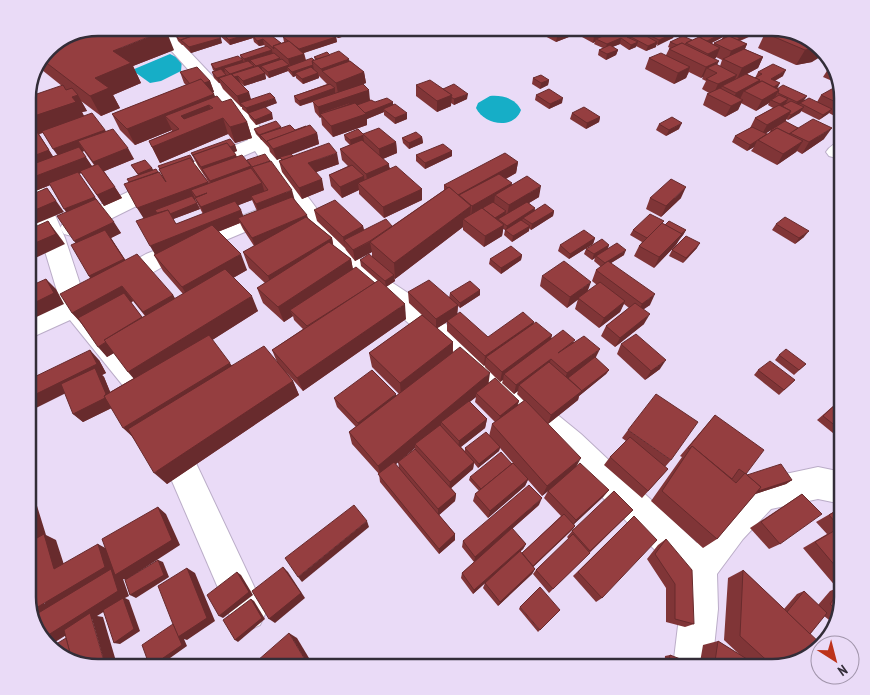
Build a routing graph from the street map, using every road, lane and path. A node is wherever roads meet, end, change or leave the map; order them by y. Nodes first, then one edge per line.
1 (164, 36) edge
2 (260, 142) junction
3 (299, 201) junction
4 (36, 210) edge
5 (44, 242) junction
6 (74, 306) junction
7 (36, 324) edge
8 (834, 486) edge
9 (699, 569) junction
10 (247, 612) edge
11 (694, 659) edge

1 - 2 street
2 - 3 street
2 - 5 street
3 - 6 street
3 - 9 street
4 - 5 street
5 - 6 street
6 - 7 street
6 - 10 street
8 - 9 street
9 - 11 street

